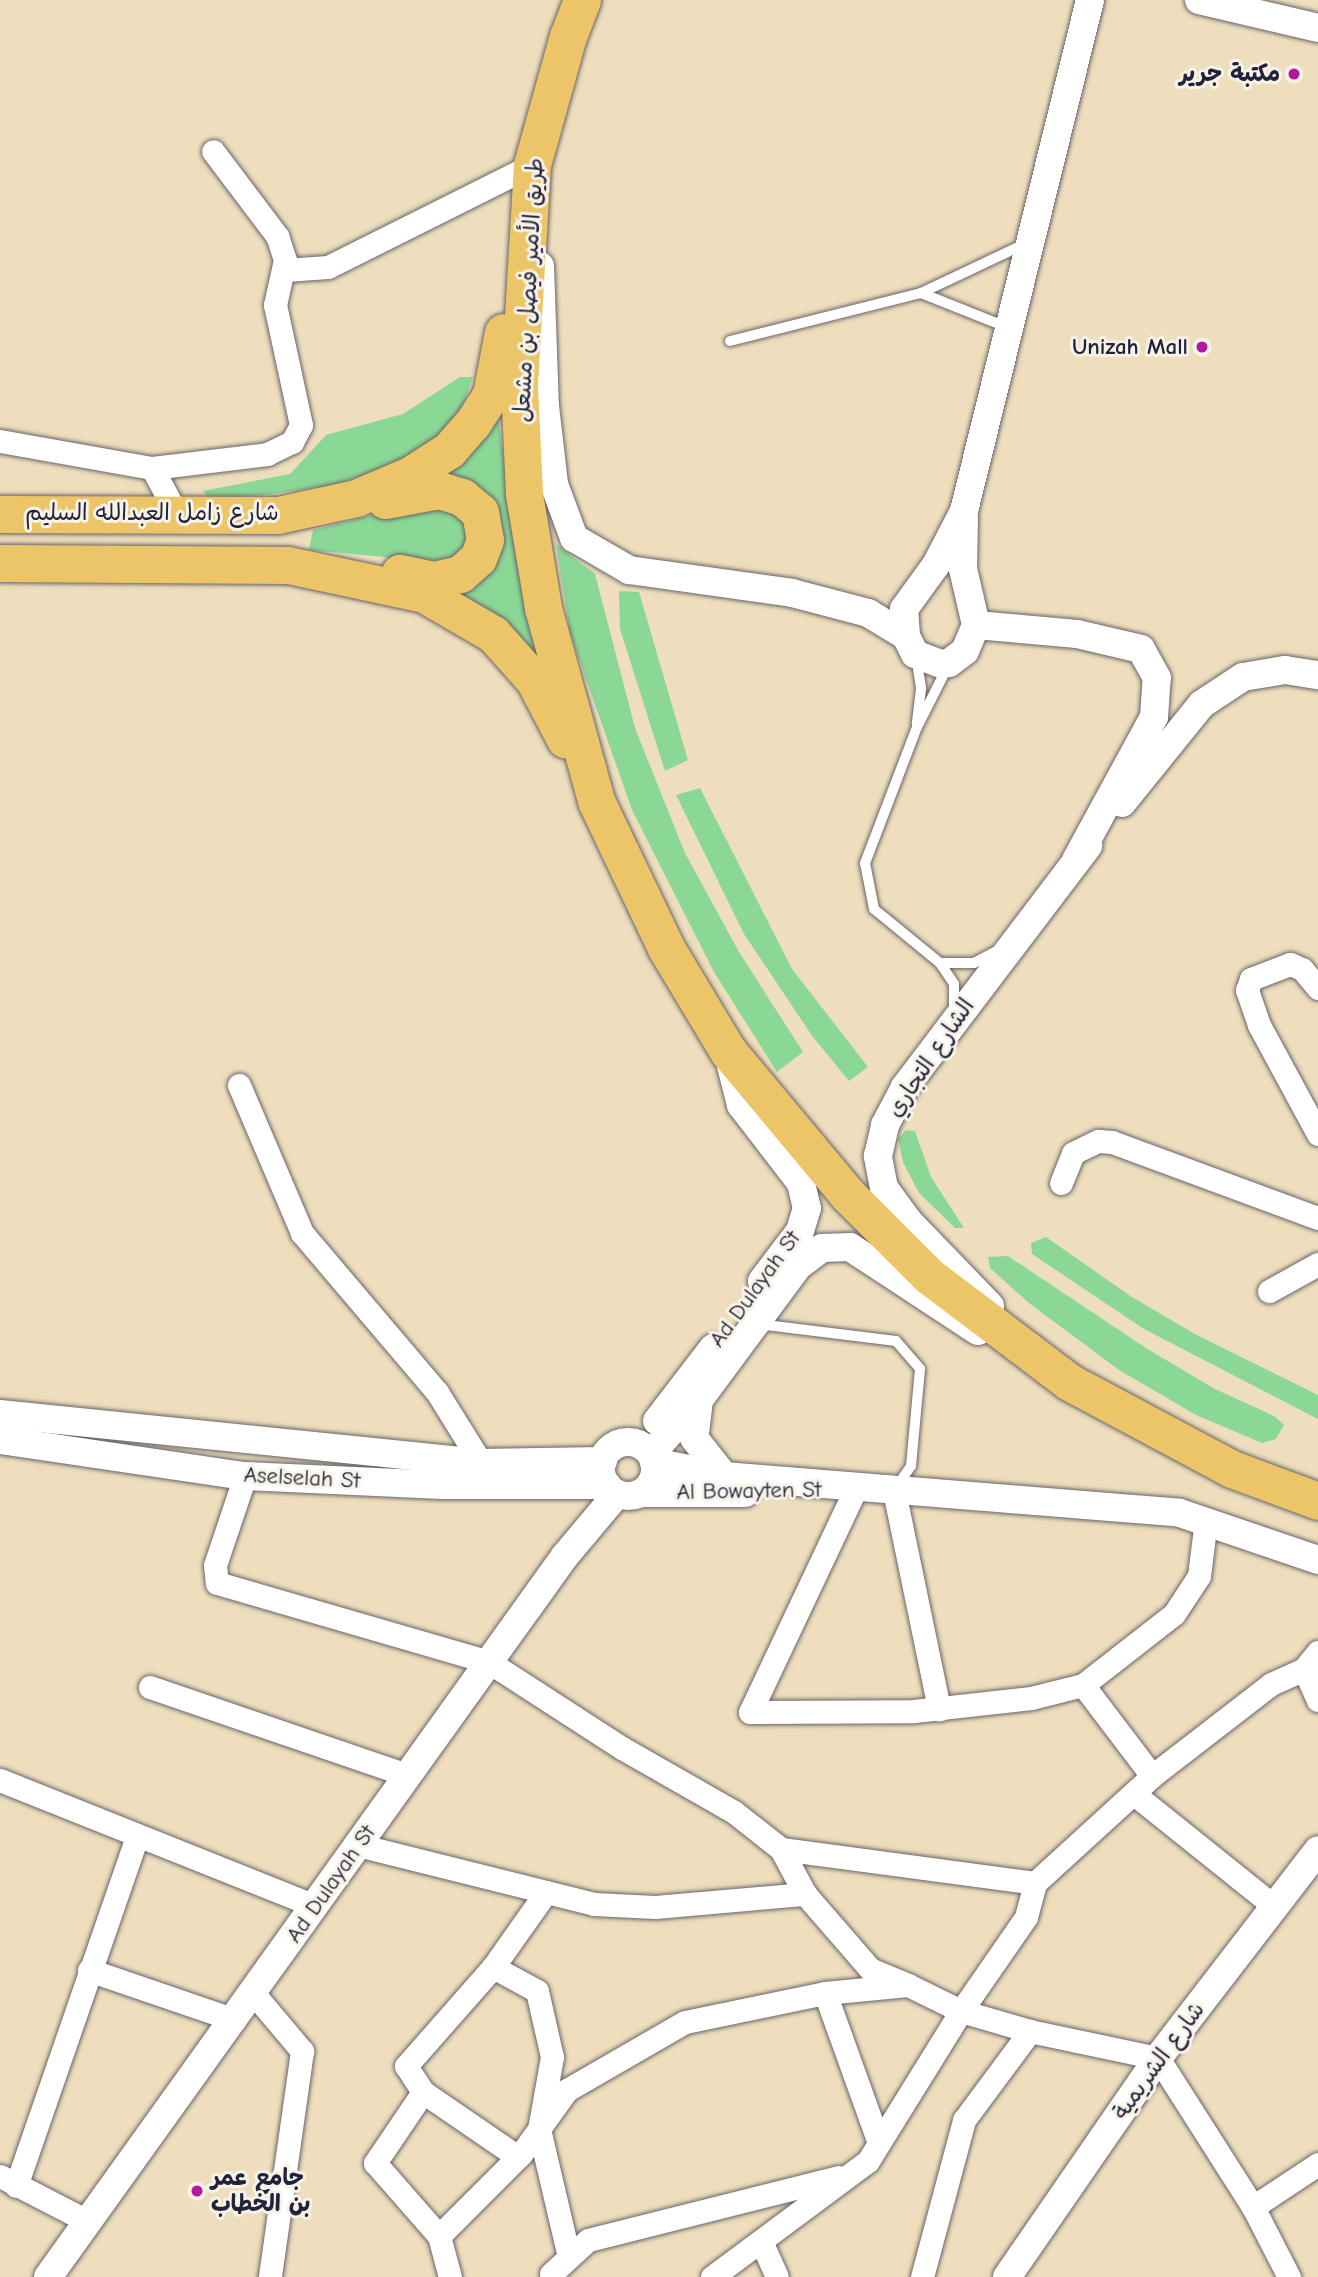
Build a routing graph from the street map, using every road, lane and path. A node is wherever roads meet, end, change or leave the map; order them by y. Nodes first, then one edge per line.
1 (582, 0) edge
2 (1090, 0) edge
3 (1110, 0) edge
4 (1199, 0) edge
5 (1318, 28) edge
6 (1076, 68) junction
7 (213, 151) dead end
8 (532, 165) junction
9 (1032, 240) junction
10 (285, 270) junction
11 (921, 293) junction
12 (1010, 328) junction
13 (730, 341) dead end
14 (0, 441) edge
15 (152, 468) junction
16 (964, 512) junction
17 (0, 514) edge
18 (278, 515) junction
19 (178, 516) junction
20 (0, 563) edge
21 (288, 565) junction
22 (976, 625) junction
23 (911, 645) junction
24 (949, 663) junction
25 (1318, 675) edge
26 (917, 727) junction
27 (596, 801) junction
28 (1076, 860) junction
29 (1014, 942) junction
30 (940, 963) junction
31 (1318, 988) edge
32 (954, 1021) junction
33 (728, 1051) junction
34 (239, 1085) dead end
35 (1318, 1135) edge
36 (1061, 1183) dead end
37 (1318, 1218) edge
38 (1318, 1264) edge
39 (1269, 1291) dead end
40 (1069, 1382) junction
41 (706, 1390) junction
42 (0, 1414) edge
43 (0, 1440) edge
44 (648, 1453) junction
45 (481, 1464) junction
46 (1232, 1469) junction
47 (245, 1476) junction
48 (724, 1476) junction
49 (617, 1483) junction
50 (1318, 1483) edge
51 (856, 1488) junction
52 (894, 1491) junction
53 (1318, 1501) edge
54 (1206, 1520) junction
55 (1318, 1560) edge
56 (1311, 1661) edge
57 (489, 1662) junction
58 (1083, 1685) junction
59 (150, 1687) dead end
60 (1318, 1700) edge
61 (939, 1709) junction
62 (407, 1774) junction
63 (1152, 1776) junction
64 (0, 1780) edge
65 (1134, 1794) junction
66 (137, 1836) junction
67 (358, 1845) junction
68 (781, 1849) junction
69 (1318, 1850) edge
70 (1035, 1882) junction
71 (546, 1892) junction
72 (805, 1894) junction
73 (315, 1906) junction
74 (1275, 1908) junction
75 (493, 1967) junction
76 (89, 1970) junction
77 (908, 1985) junction
78 (825, 1993) junction
79 (254, 1994) junction
80 (961, 2011) junction
81 (235, 2020) junction
82 (1030, 2031) junction
83 (1158, 2058) junction
84 (423, 2092) junction
85 (539, 2129) junction
86 (879, 2143) junction
87 (517, 2157) junction
88 (1318, 2164) edge
89 (850, 2174) junction
90 (8, 2181) edge
91 (1253, 2207) junction
92 (87, 2221) junction
93 (439, 2236) junction
94 (761, 2241) junction
95 (569, 2257) junction
96 (546, 2276) edge
97 (48, 2277) edge
98 (270, 2277) edge
99 (450, 2277) edge
100 (712, 2277) edge
101 (777, 2277) edge
102 (922, 2277) edge
103 (1007, 2277) edge
104 (1289, 2277) edge

1 - 8 highway, طريق الأمير فيصل بن مشعل
2 - 6 street
3 - 6 street
4 - 5 street
6 - 9 street
7 - 10 street
8 - 10 street
8 - 18 highway, شارع زامل العبدالله السليم
8 - 23 street
8 - 27 highway, طريق الأمير فيصل بن مشعل
9 - 11 lane
9 - 12 street
10 - 15 street
11 - 12 lane
11 - 13 lane
12 - 16 street
14 - 15 street
15 - 19 street
16 - 22 street
16 - 23 street
17 - 19 highway, شارع زامل العبدالله السليم
18 - 19 highway, شارع زامل العبدالله السليم
18 - 21 highway
20 - 21 highway
21 - 27 highway
22 - 24 street
22 - 28 street
23 - 24 street
23 - 26 lane
24 - 26 lane
25 - 28 street
26 - 30 lane
27 - 33 highway, طريق الأمير فيصل بن مشعل
28 - 29 street, الشارع التجاري
29 - 30 lane
29 - 32 street, الشارع التجاري
30 - 32 lane
31 - 35 street
32 - 40 street, الشارع التجاري
33 - 40 highway, طريق الأمير فيصل بن مشعل
33 - 44 street, Ad Dulayah St
34 - 45 street
36 - 37 street
38 - 39 street
40 - 41 street
40 - 46 highway, طريق الأمير فيصل بن مشعل
41 - 44 street
41 - 48 street
41 - 52 lane
42 - 45 street, Aselselah St
43 - 47 street, Aselselah St
44 - 48 street
44 - 49 street
44 - 49 street
45 - 49 street, Aselselah St
46 - 50 street
46 - 53 highway, طريق الأمير فيصل بن مشعل
47 - 49 street, Aselselah St
47 - 57 street
48 - 51 street
49 - 51 street, Al Bowayten St
49 - 57 street, Ad Dulayah St
51 - 52 street
51 - 61 street
52 - 54 street
52 - 61 street
54 - 55 street
54 - 58 street
56 - 60 street
56 - 63 street
57 - 62 street, Ad Dulayah St
57 - 68 street
58 - 61 street
58 - 63 street
59 - 62 street
62 - 67 street, Ad Dulayah St
63 - 65 street
64 - 66 street
65 - 70 street
65 - 74 street
66 - 73 street
66 - 76 street
67 - 71 street
67 - 73 street, Ad Dulayah St
68 - 70 street
68 - 72 street
69 - 74 street, شارع الشريمية
70 - 80 street
71 - 72 street
71 - 75 street
72 - 77 street
73 - 79 street, Ad Dulayah St
74 - 83 street, شارع الشريمية
75 - 84 street
75 - 85 street
76 - 81 street
76 - 90 street
77 - 78 street
77 - 80 street
78 - 85 street
78 - 86 street
79 - 81 street, Ad Dulayah St
79 - 98 street
80 - 82 street
80 - 86 street
81 - 92 street, Ad Dulayah St
82 - 83 street
82 - 102 street
83 - 91 street
83 - 103 street, شارع الشريمية
84 - 87 street
84 - 93 street
85 - 87 street
85 - 95 street
86 - 89 street
87 - 93 street
88 - 91 street
89 - 94 street
89 - 95 street
90 - 92 street
91 - 104 street
92 - 97 street, Ad Dulayah St
93 - 99 street
94 - 100 street
94 - 101 street
95 - 96 street

